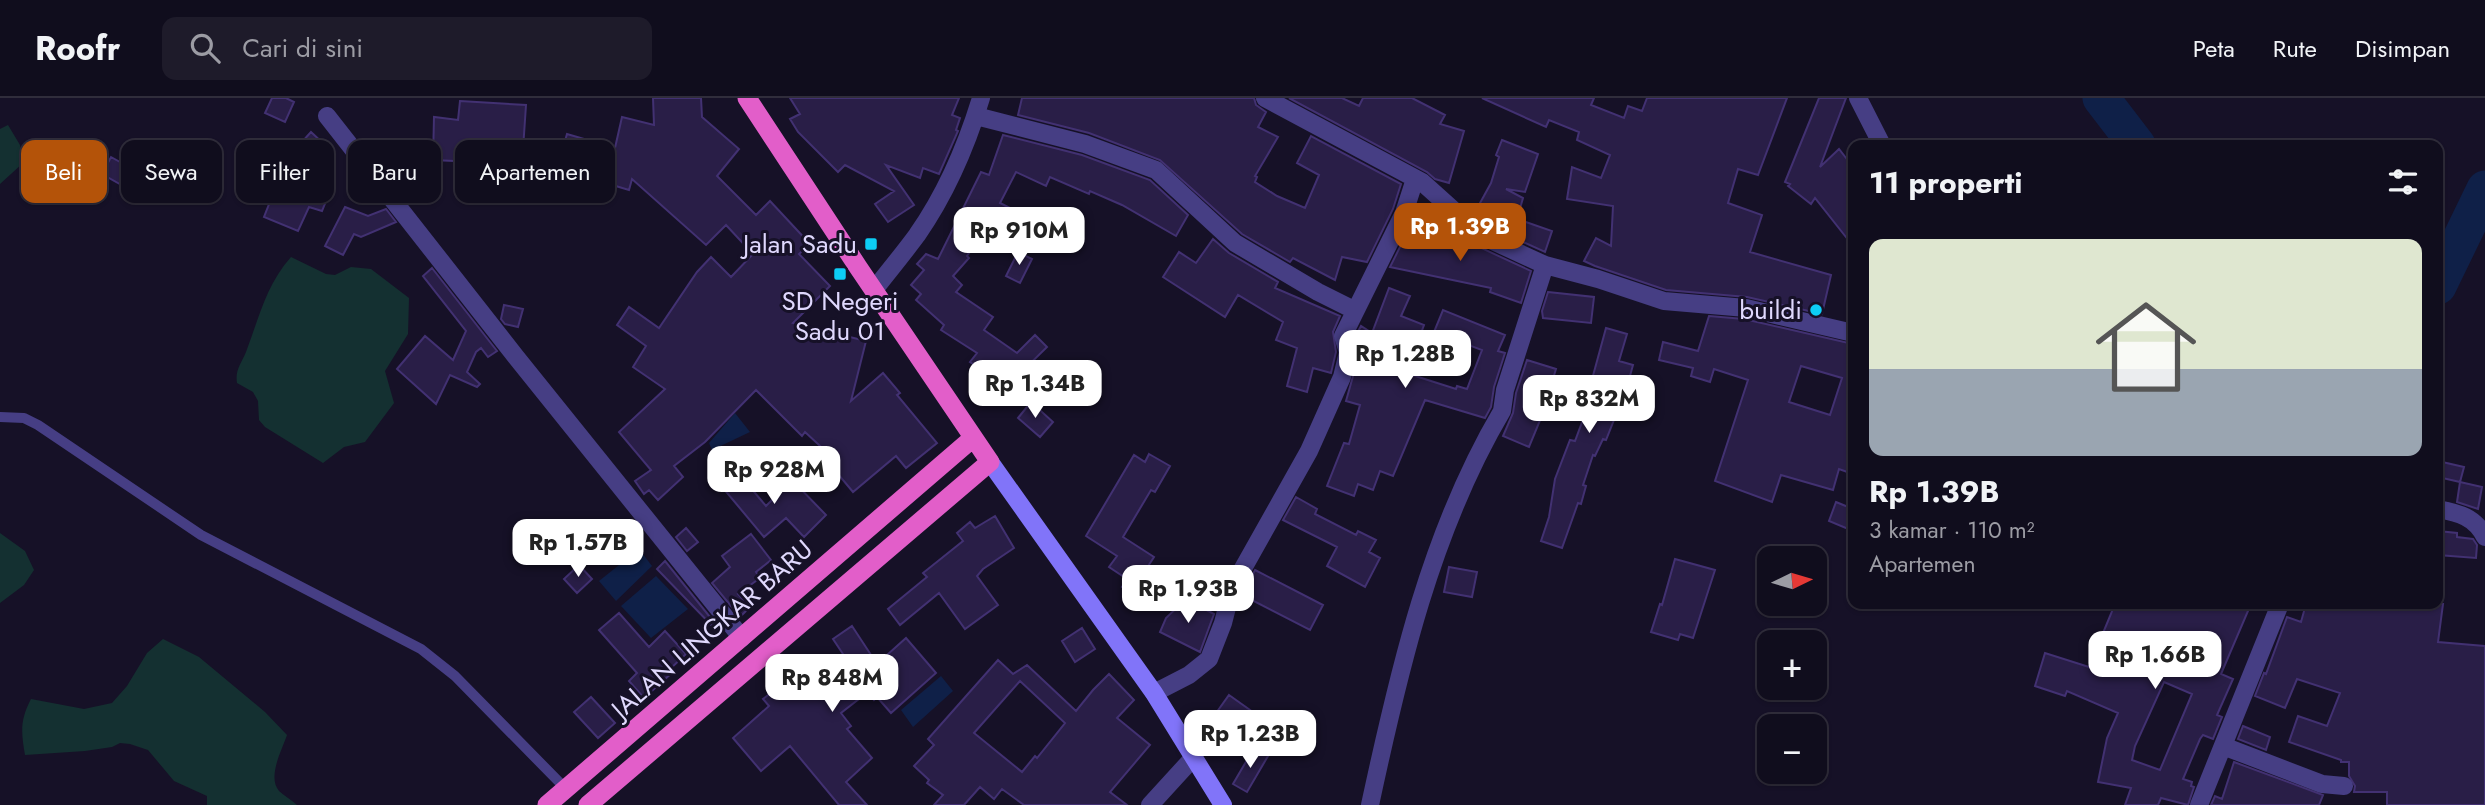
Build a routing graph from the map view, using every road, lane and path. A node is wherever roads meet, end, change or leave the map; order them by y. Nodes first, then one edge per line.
1 (747, 98) edge
2 (981, 98) edge
3 (1265, 98) edge
4 (1858, 98) edge
5 (327, 116) dead end
6 (976, 116) junction
7 (1879, 140) edge
8 (1415, 179) junction
9 (1545, 265) junction
10 (874, 290) junction
11 (1354, 310) junction
12 (1848, 332) edge
13 (0, 417) edge
14 (973, 438) junction
15 (990, 462) junction
16 (2443, 510) edge
17 (2485, 537) edge
18 (2278, 609) edge
19 (742, 638) junction
20 (1154, 693) junction
21 (2223, 746) junction
22 (1193, 758) junction
23 (2344, 786) dead end
24 (566, 789) junction
25 (547, 805) edge
26 (588, 805) edge
27 (1150, 805) edge
28 (1223, 805) edge
29 (1370, 805) edge
30 (2199, 805) edge

1 - 10 highway
2 - 6 street
3 - 8 street
4 - 7 street
5 - 19 street
6 - 10 street
6 - 11 street
8 - 9 street
8 - 11 street
9 - 12 street
9 - 29 street
10 - 14 highway
11 - 20 street
13 - 24 lane
14 - 15 highway
14 - 19 highway, JALAN LINGKAR BARU
15 - 20 main road
15 - 26 highway, JALAN LINGKAR BARU
16 - 17 street
18 - 21 street
19 - 24 highway, JALAN LINGKAR BARU
20 - 22 main road
21 - 23 street
21 - 30 street
22 - 27 street
22 - 28 main road
24 - 25 highway, JALAN LINGKAR BARU

